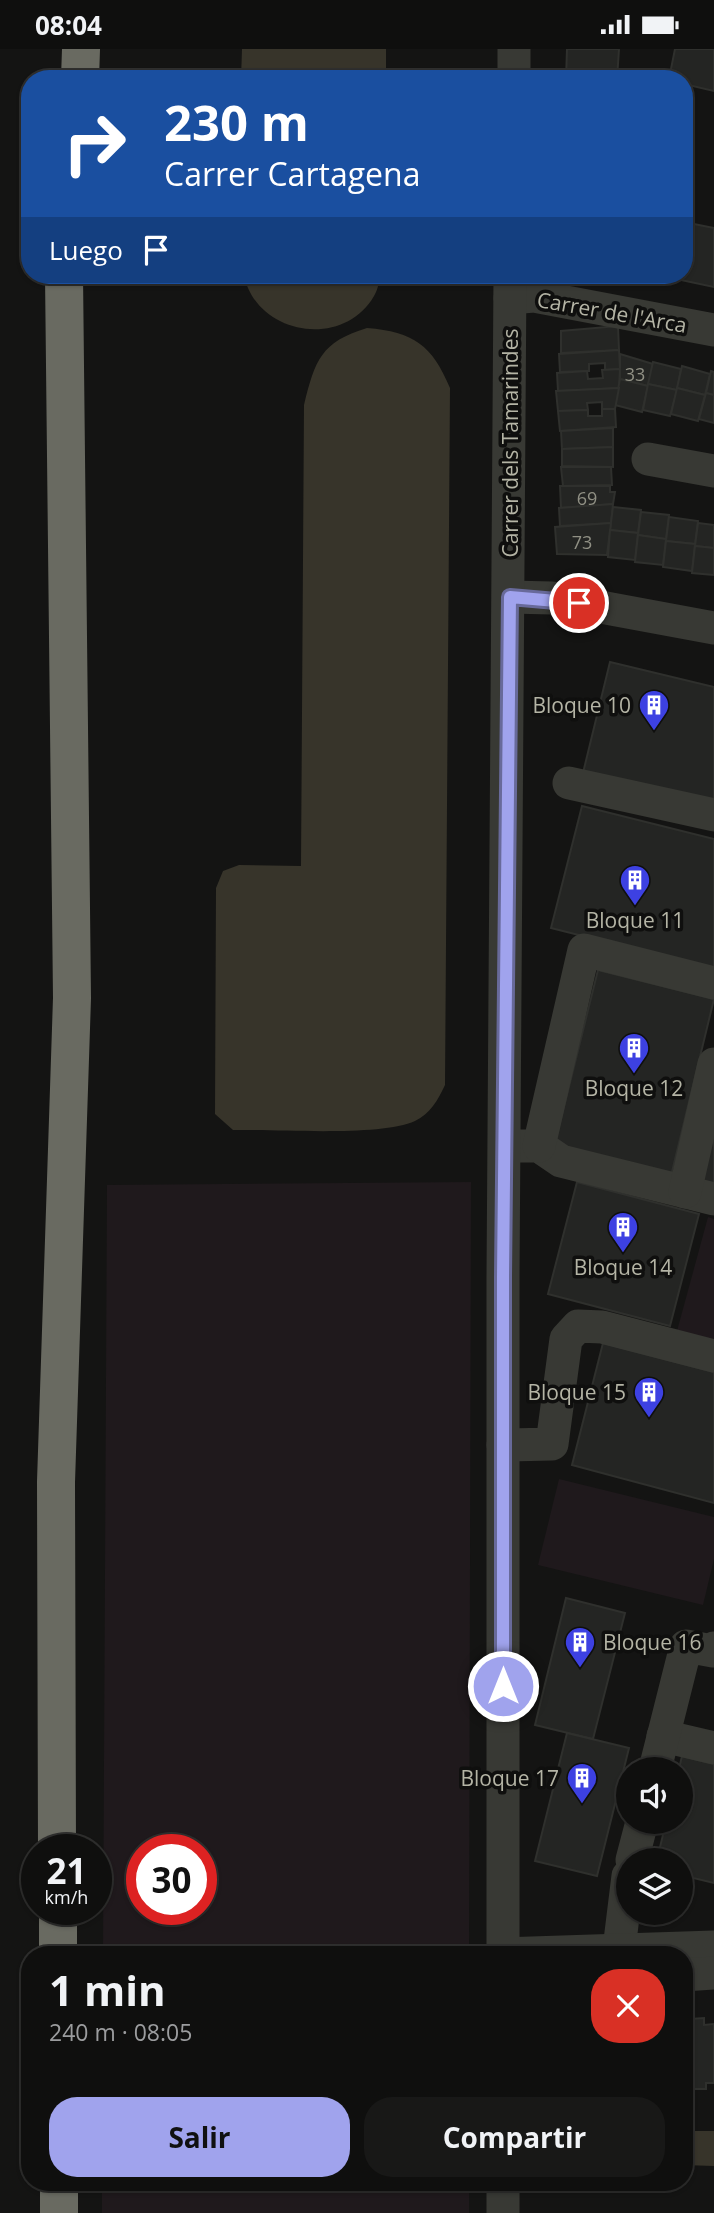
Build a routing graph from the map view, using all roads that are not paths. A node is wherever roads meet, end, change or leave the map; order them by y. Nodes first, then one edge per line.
1 (60, 49) edge
2 (81, 49) edge
3 (514, 49) edge
4 (60, 70) edge
5 (80, 70) edge
6 (514, 70) edge
7 (64, 284) edge
8 (71, 284) edge
9 (510, 286) edge
10 (714, 330) edge
11 (67, 376) junction
12 (648, 459) dead end
13 (714, 471) edge
14 (510, 597) junction
15 (714, 628) edge
16 (569, 783) dead end
17 (714, 815) edge
18 (714, 983) edge
19 (714, 1064) edge
20 (539, 1146) junction
21 (505, 1147) junction
22 (699, 1196) edge
23 (714, 1356) edge
24 (503, 1445) junction
25 (714, 1648) edge
26 (663, 1737) junction
27 (714, 1748) edge
28 (658, 1757) edge
29 (57, 1834) edge
30 (58, 1925) edge
31 (622, 1925) edge
32 (58, 1946) edge
33 (503, 1946) edge
34 (619, 1946) edge
35 (693, 1947) edge
36 (714, 1947) edge
37 (714, 1973) edge
38 (693, 1974) edge
39 (59, 2191) edge
40 (503, 2191) edge
41 (59, 2213) edge
42 (503, 2213) edge

1 - 4 highway
2 - 5 highway
3 - 6 street
7 - 11 highway
8 - 11 highway
9 - 10 street, Carrer de l'Arca
9 - 14 street, Carrer dels Tamarindes
11 - 29 highway
12 - 13 street
14 - 15 street
14 - 21 street, Carrer dels Tamarindes
16 - 17 street
18 - 20 street
19 - 22 street
20 - 21 street
20 - 22 street
21 - 24 street, Carrer dels Tamarindes
23 - 24 street
24 - 33 street, Carrer dels Tamarindes
25 - 26 street
26 - 27 street
26 - 28 street
30 - 32 highway
31 - 34 street
35 - 36 street
37 - 38 street
39 - 41 highway
40 - 42 street

